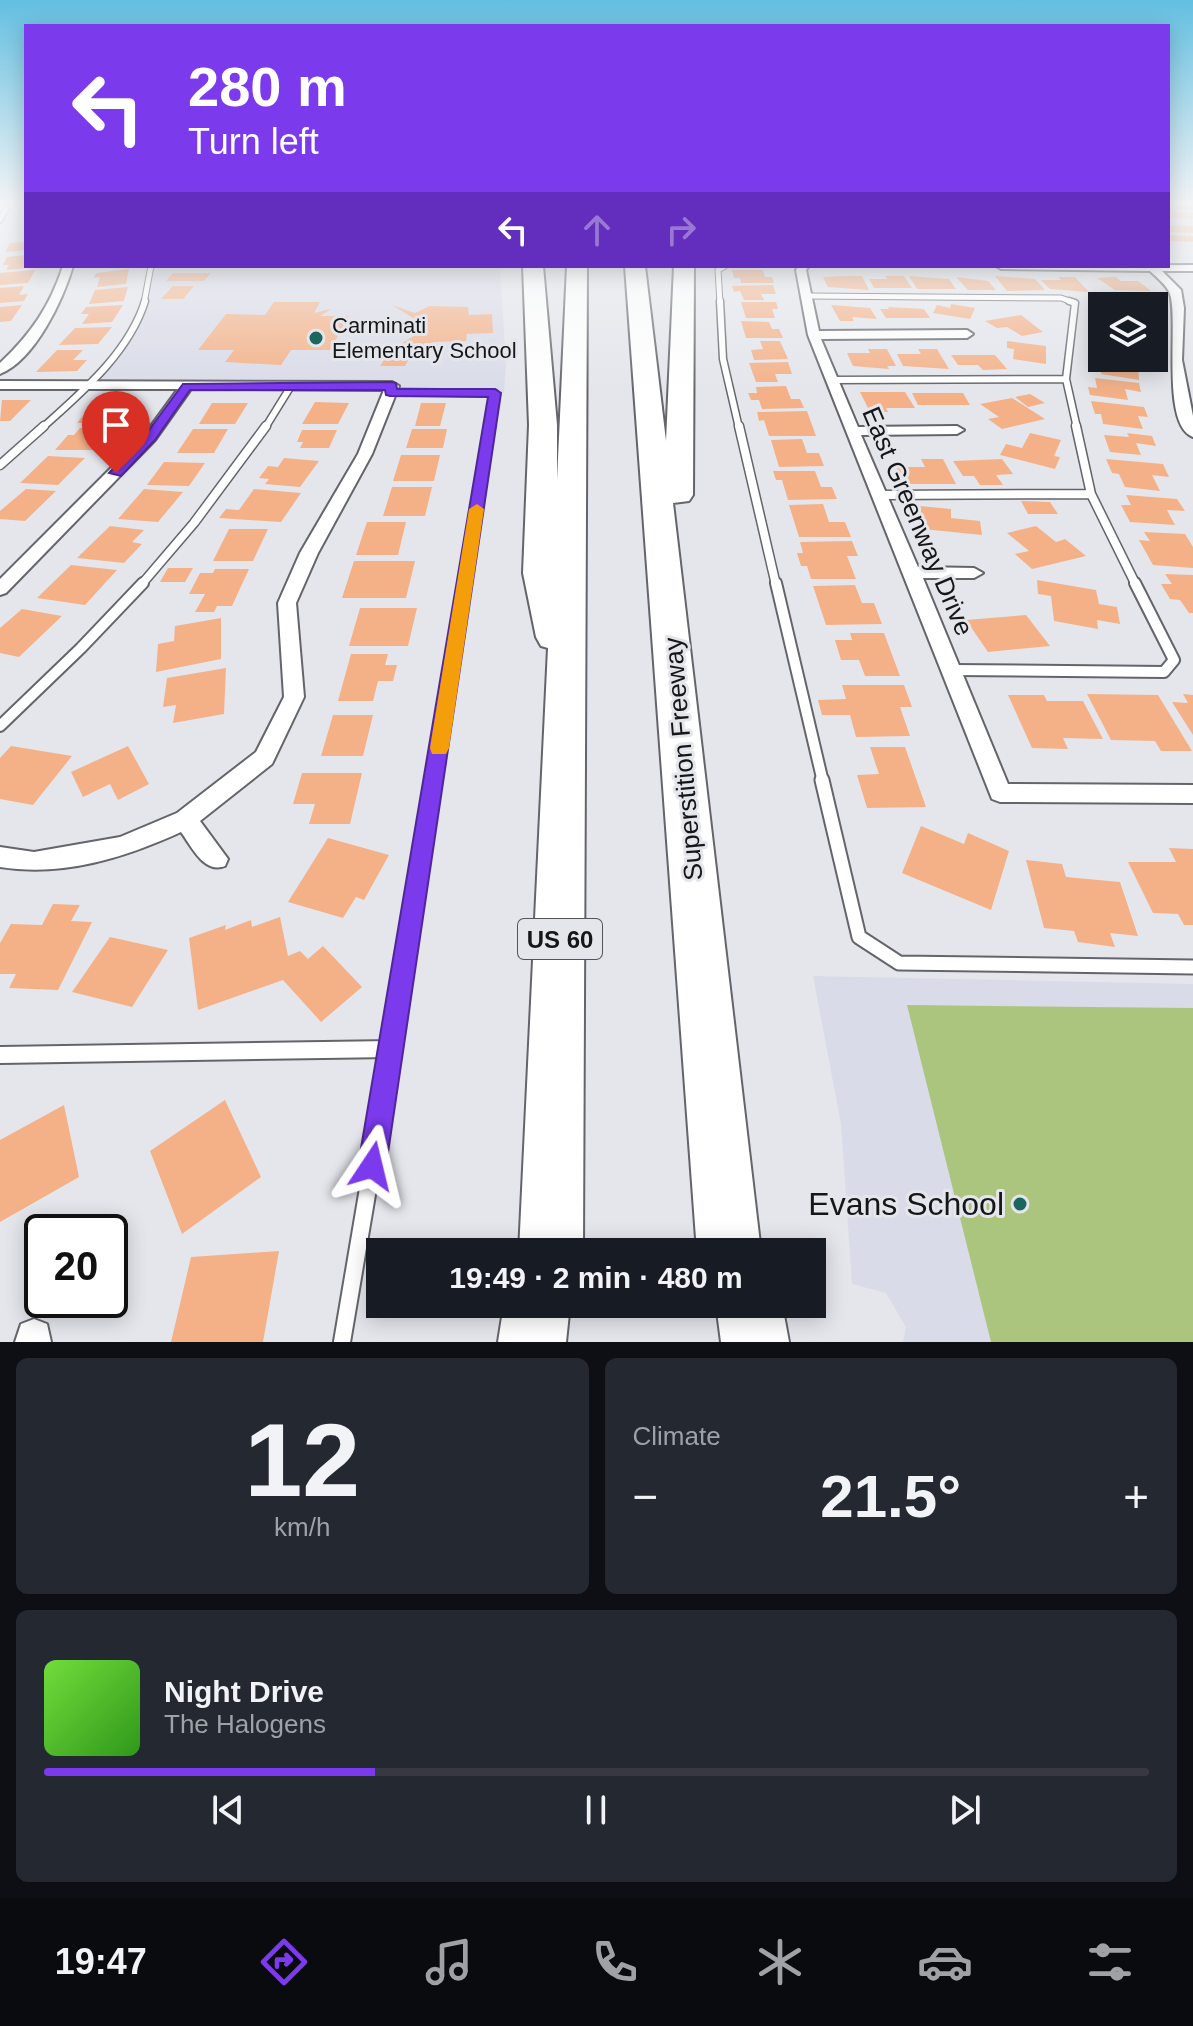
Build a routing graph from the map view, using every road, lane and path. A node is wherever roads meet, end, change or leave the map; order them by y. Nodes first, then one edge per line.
1 (1170, 267) edge
2 (67, 268) edge
3 (151, 268) edge
4 (533, 268) edge
5 (577, 268) edge
6 (635, 268) edge
7 (684, 268) edge
8 (722, 268) edge
9 (802, 268) edge
10 (1153, 268) edge
11 (1193, 268) edge
12 (808, 296) junction
13 (967, 334) dead end
14 (814, 335) junction
15 (0, 370) edge
16 (1066, 379) junction
17 (831, 380) junction
18 (0, 385) edge
19 (84, 386) junction
20 (187, 386) junction
21 (291, 386) junction
22 (391, 389) junction
23 (1188, 412) edge
24 (957, 430) dead end
25 (851, 431) junction
26 (1193, 433) edge
27 (0, 465) edge
28 (1091, 494) junction
29 (878, 495) junction
30 (910, 572) junction
31 (974, 573) dead end
32 (0, 589) edge
33 (673, 654) junction
34 (953, 670) junction
35 (567, 700) junction
36 (0, 726) edge
37 (1193, 794) edge
38 (185, 820) junction
39 (0, 857) edge
40 (216, 859) dead end
41 (1193, 967) edge
42 (392, 1049) junction
43 (0, 1055) edge
44 (712, 1067) junction
45 (553, 1179) junction
46 (545, 1238) edge
47 (551, 1238) edge
48 (728, 1238) edge
49 (739, 1238) edge
50 (535, 1318) edge
51 (549, 1318) edge
52 (734, 1318) edge
53 (751, 1318) edge
54 (342, 1342) edge
55 (532, 1342) edge
56 (548, 1342) edge
57 (737, 1342) edge
58 (755, 1342) edge

1 - 11 street
2 - 15 street
3 - 19 lane
4 - 35 highway
5 - 35 highway, US 60
6 - 33 highway, Superstition Freeway
7 - 33 highway
8 - 41 lane
9 - 12 street, East Greenway Drive
10 - 23 street
12 - 14 street, East Greenway Drive
12 - 16 lane
13 - 14 street
14 - 17 street, East Greenway Drive
16 - 17 lane
16 - 28 lane
17 - 25 street, East Greenway Drive
18 - 19 street
19 - 20 street
19 - 27 lane
20 - 21 street
20 - 32 street
21 - 22 street
21 - 36 lane
22 - 38 street
22 - 42 lane
23 - 26 street
24 - 25 street
25 - 29 street, East Greenway Drive
28 - 29 lane
28 - 34 lane
29 - 30 street, East Greenway Drive
30 - 31 street
30 - 34 street, East Greenway Drive
33 - 44 highway, Superstition Freeway
34 - 37 street, East Greenway Drive
35 - 45 highway, US 60
38 - 39 street
38 - 40 street
42 - 43 lane
42 - 54 lane
44 - 48 highway, Superstition Freeway
44 - 49 highway
45 - 46 highway
45 - 47 highway, US 60
50 - 55 highway
51 - 56 highway
52 - 57 highway
53 - 58 highway

